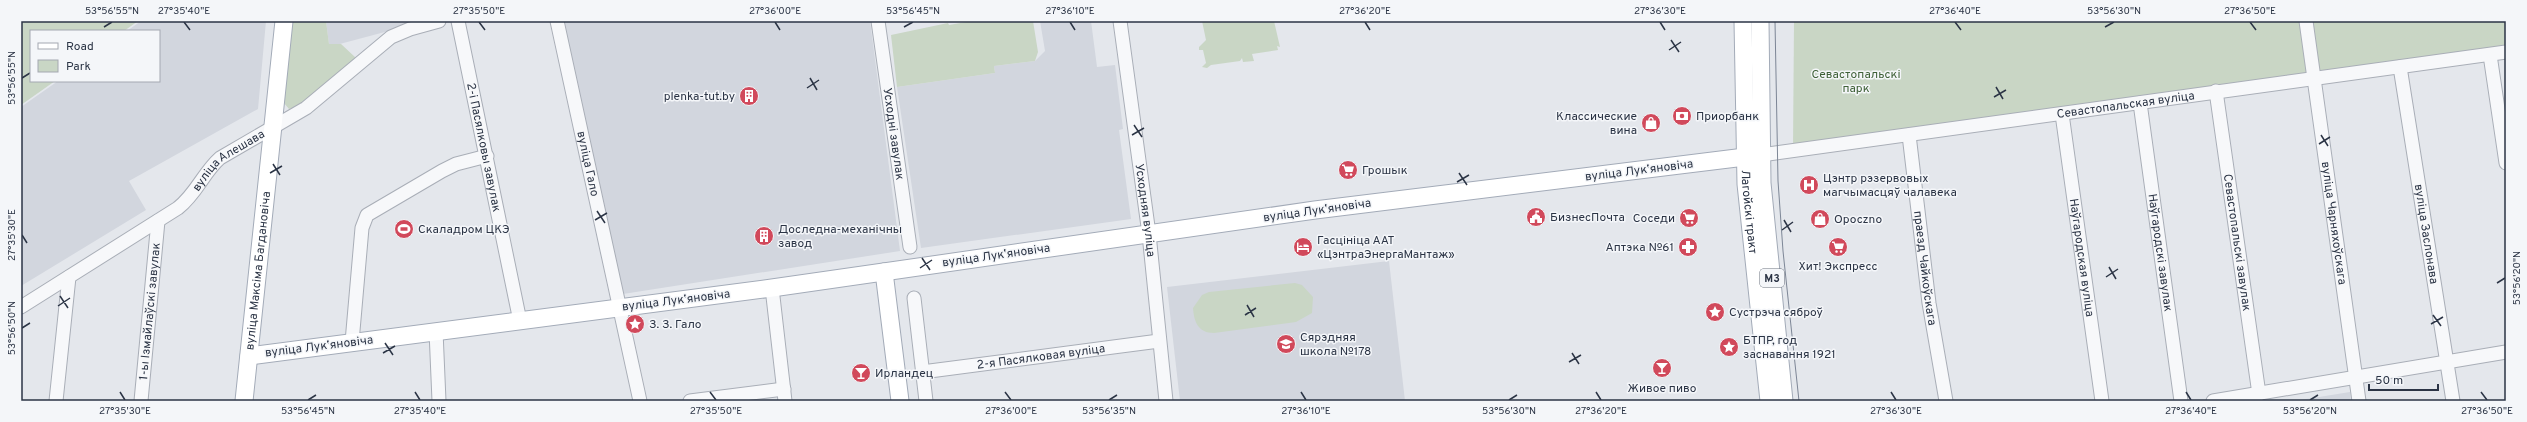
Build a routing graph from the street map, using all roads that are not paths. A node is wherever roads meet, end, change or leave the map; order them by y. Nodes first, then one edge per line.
1 (284, 21) edge
2 (439, 21) edge
3 (458, 21) edge
4 (557, 21) edge
5 (878, 21) edge
6 (1120, 21) edge
7 (1743, 21) edge
8 (1760, 21) edge
9 (2306, 21) edge
10 (2506, 52) edge
11 (2490, 55) junction
12 (2400, 67) junction
13 (2314, 78) junction
14 (2216, 91) junction
15 (2140, 103) junction
16 (2062, 114) junction
17 (273, 129) junction
18 (1909, 135) junction
19 (486, 156) junction
20 (1753, 156) junction
21 (2506, 163) edge
22 (158, 221) junction
23 (1148, 234) junction
24 (910, 247) dead end
25 (884, 272) junction
26 (69, 277) junction
27 (772, 288) junction
28 (914, 298) dead end
29 (21, 307) edge
30 (619, 307) junction
31 (520, 321) junction
32 (436, 331) junction
33 (1159, 341) junction
34 (352, 342) junction
35 (2506, 352) edge
36 (248, 356) junction
37 (2447, 362) junction
38 (922, 372) junction
39 (2355, 377) junction
40 (2259, 394) junction
41 (784, 395) edge
42 (56, 401) edge
43 (141, 401) edge
44 (244, 401) edge
45 (439, 401) edge
46 (640, 401) edge
47 (690, 401) edge
48 (900, 401) edge
49 (926, 401) edge
50 (1166, 401) edge
51 (1769, 401) edge
52 (1784, 401) edge
53 (1946, 401) edge
54 (2102, 401) edge
55 (2181, 401) edge
56 (2213, 401) edge
57 (2359, 401) edge
58 (2454, 401) edge

1 - 17 main road, вуліца Максіма Багдановіча
2 - 17 street, вуліца Алешава
3 - 19 street, 2-і Пасялковы завулак
4 - 30 street, вуліца Гало
5 - 24 street, Усходні завулак
6 - 23 street, Усходняя вуліца
7 - 20 main road, Лагойскі тракт / М3
8 - 20 main road, Лагойскі тракт / М3
9 - 13 street, вуліца Чарняхоўскага
10 - 11 street, Севастопальская вуліца
11 - 12 street, Севастопальская вуліца
11 - 21 street
12 - 13 street, Севастопальская вуліца
12 - 37 street, вуліца Заслонава
13 - 14 street, Севастопальская вуліца
13 - 39 street, вуліца Чарняхоўскага
14 - 15 street, Севастопальская вуліца
14 - 40 street, Севастопальскі завулак
15 - 16 street, Севастопальская вуліца
15 - 55 street, Наўгародскі завулак
16 - 18 street, Севастопальская вуліца
16 - 54 street, Наўгародская вуліца
17 - 22 street, вуліца Алешава
17 - 36 main road, вуліца Максіма Багдановіча
18 - 20 street, Севастопальская вуліца
18 - 53 street, праезд Чайкоўскага
19 - 31 street, 2-і Пасялковы завулак
19 - 34 street
20 - 23 main road, вуліца Лукʼяновіча
20 - 51 main road, Лагойскі тракт / М3
20 - 52 main road, Лагойскі тракт / М3
22 - 26 street, вуліца Алешава
22 - 43 street, 1-ы Ізмайлаўскі завулак
23 - 25 main road, вуліца Лукʼяновіча
23 - 33 street, Усходняя вуліца
25 - 27 main road, вуліца Лукʼяновіча
25 - 48 main road
26 - 29 street, вуліца Алешава
26 - 42 street
27 - 30 main road, вуліца Лукʼяновіча
27 - 41 street
28 - 38 street
30 - 31 main road, вуліца Лукʼяновіча
30 - 46 street, вуліца Гало
31 - 32 main road, вуліца Лукʼяновіча
32 - 34 main road, вуліца Лукʼяновіча
32 - 45 street
33 - 38 street, 2-я Пасялковая вуліца
33 - 50 street, Усходняя вуліца
34 - 36 main road, вуліца Лукʼяновіча
35 - 37 street
36 - 44 main road, вуліца Максіма Багдановіча
37 - 39 street
37 - 58 street, вуліца Заслонава
38 - 49 street
39 - 40 street
39 - 57 street, вуліца Чарняхоўскага
40 - 56 street
41 - 47 street

